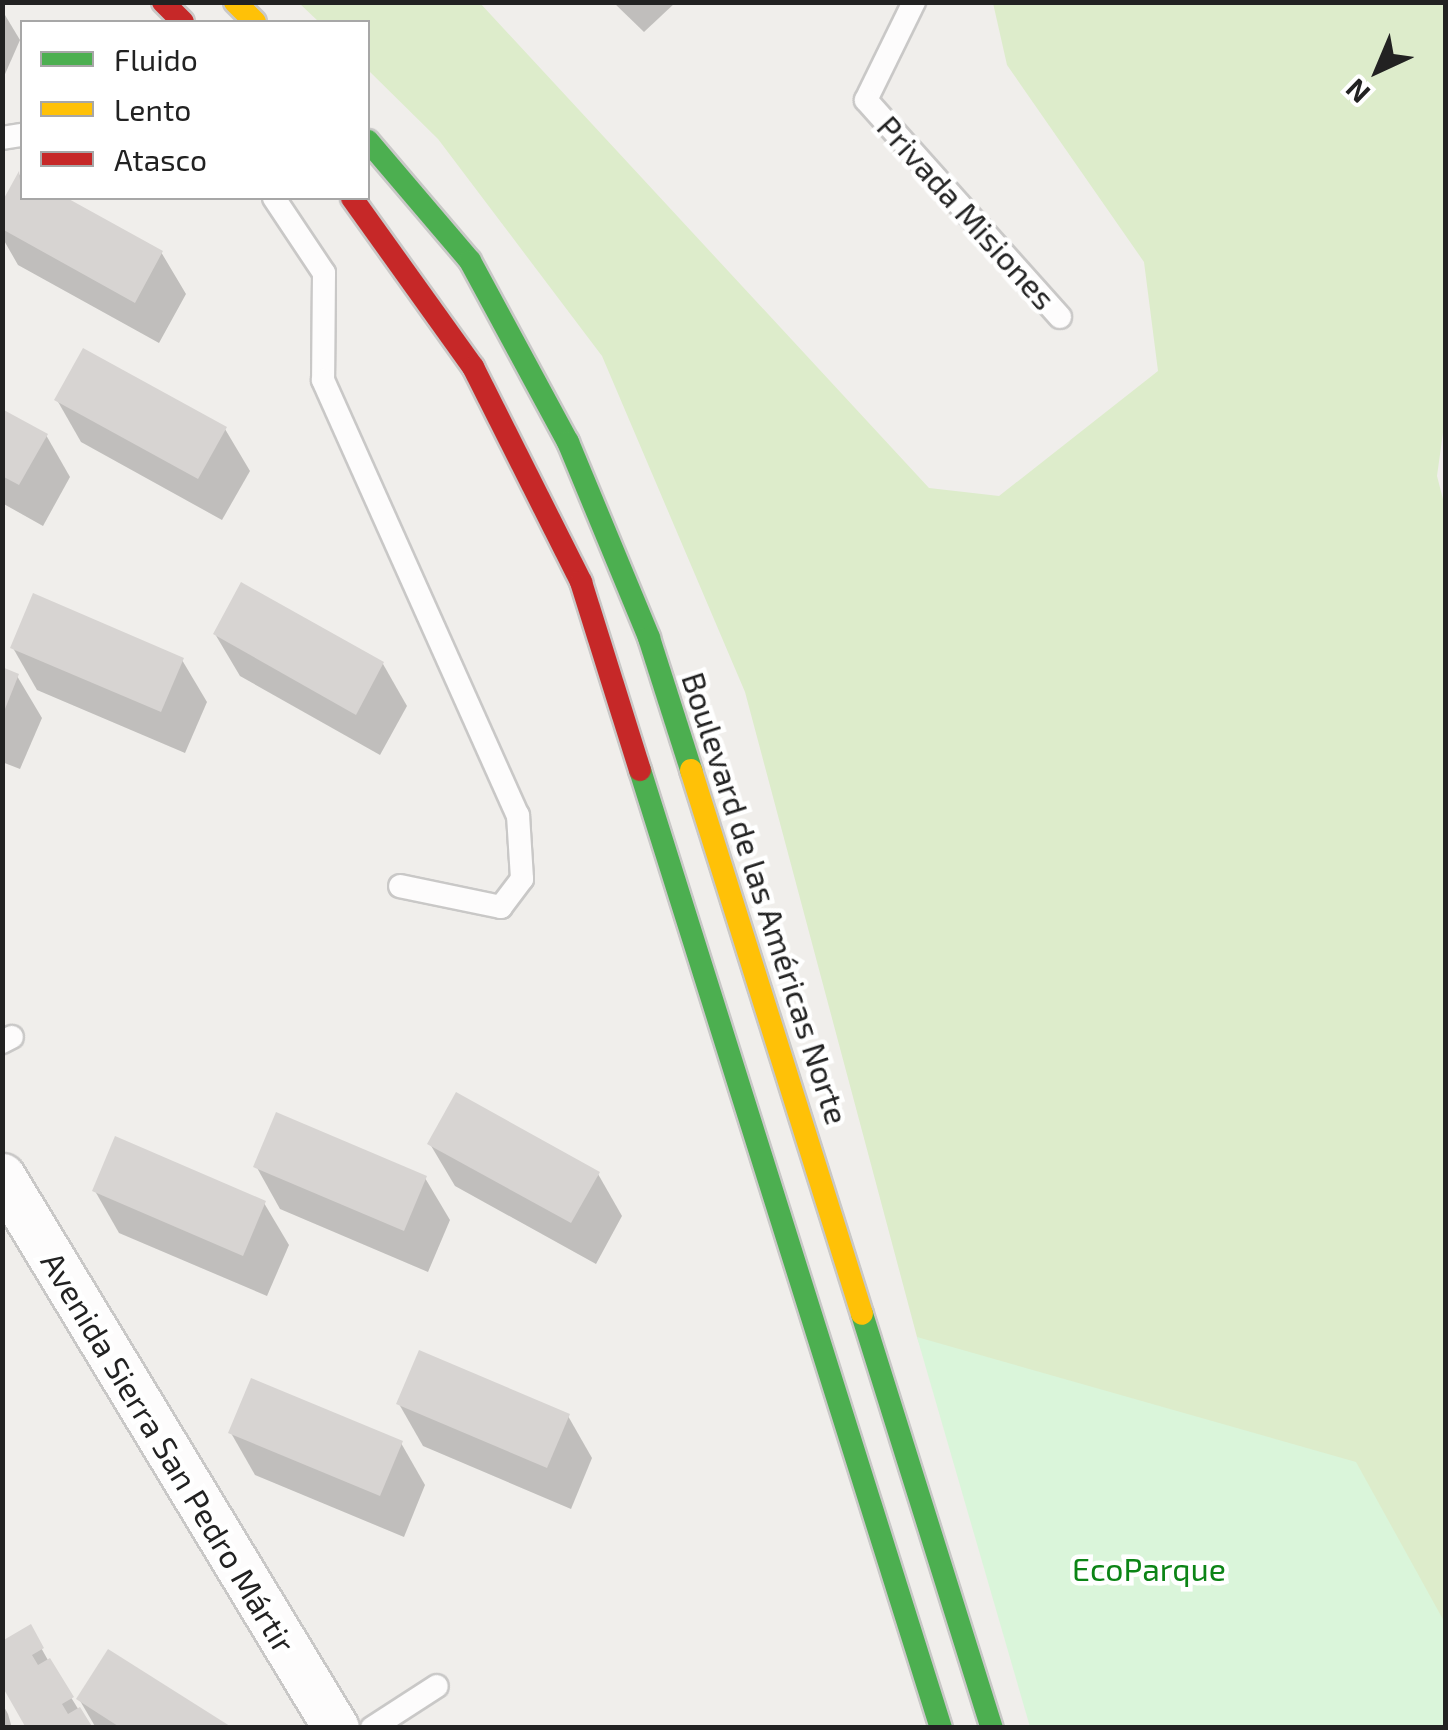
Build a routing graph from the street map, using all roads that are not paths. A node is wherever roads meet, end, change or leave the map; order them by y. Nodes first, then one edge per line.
1 (163, 2) edge
2 (235, 2) edge
3 (914, 2) edge
4 (181, 20) edge
5 (253, 20) edge
6 (370, 143) edge
7 (275, 200) edge
8 (353, 200) edge
9 (1060, 317) dead end
10 (400, 886) dead end
11 (2, 1176) edge
12 (437, 1686) dead end
13 (336, 1728) edge
14 (372, 1728) edge
15 (941, 1728) edge
16 (992, 1728) edge

1 - 4 main road
2 - 5 main road
3 - 9 lane, Privada Misiones
6 - 16 main road, Boulevard de las Américas Norte
7 - 10 lane
8 - 15 main road
11 - 13 street, Avenida Sierra San Pedro Mártir
12 - 14 lane

